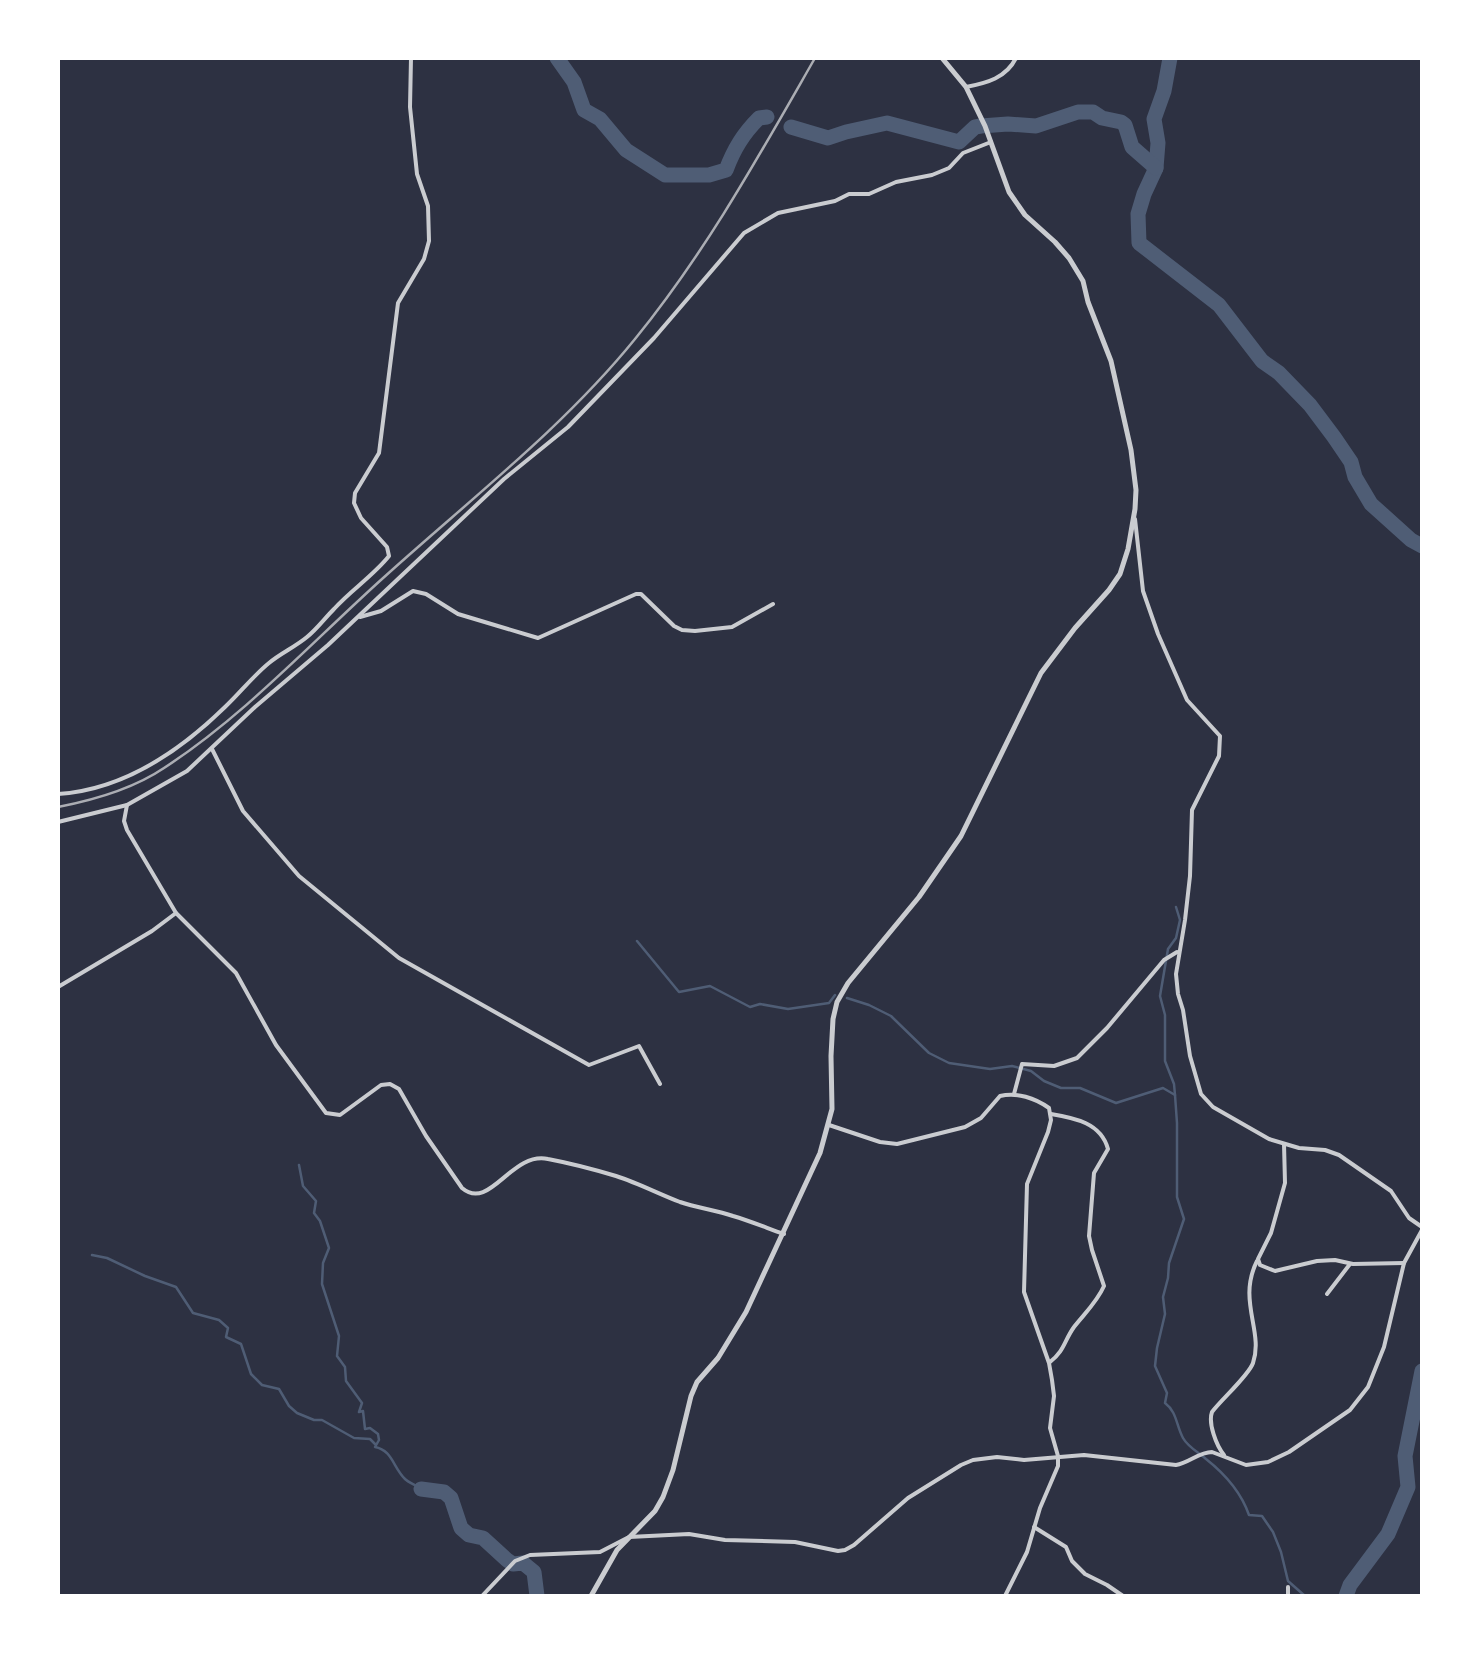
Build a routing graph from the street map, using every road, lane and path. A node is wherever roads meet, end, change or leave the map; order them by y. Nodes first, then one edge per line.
1 (410, 58) edge
2 (942, 58) edge
3 (1016, 58) edge
4 (966, 87) junction
5 (991, 142) junction
6 (1135, 509) junction
7 (774, 604) dead end
8 (355, 619) junction
9 (212, 750) junction
10 (58, 794) edge
11 (127, 806) junction
12 (58, 822) edge
13 (176, 913) junction
14 (1178, 951) junction
15 (58, 987) edge
16 (660, 1084) dead end
17 (1014, 1094) junction
18 (1051, 1114) junction
19 (829, 1124) junction
20 (1284, 1144) junction
21 (1422, 1228) edge
22 (784, 1234) junction
23 (1258, 1260) junction
24 (1404, 1263) junction
25 (1350, 1264) junction
26 (1327, 1294) dead end
27 (1049, 1363) junction
28 (1058, 1456) junction
29 (1227, 1458) junction
30 (1034, 1527) junction
31 (628, 1537) junction
32 (1288, 1587) dead end
33 (482, 1596) edge
34 (591, 1596) edge
35 (1006, 1596) edge
36 (1122, 1596) edge
37 (1288, 1596) edge

1 - 10 street
2 - 4 street
3 - 4 street
4 - 5 street
5 - 6 street
5 - 8 street
6 - 14 street
6 - 19 street
7 - 8 street
8 - 9 street
9 - 11 street
9 - 16 street
11 - 12 street
11 - 13 street
13 - 15 street
13 - 22 street
14 - 17 street
14 - 20 street
17 - 18 street
17 - 19 street
18 - 27 street
18 - 27 street
19 - 22 street
20 - 21 street
20 - 23 street
21 - 24 street
22 - 31 street
23 - 25 street
23 - 29 street
24 - 25 street
24 - 29 street
25 - 26 street
27 - 28 street
28 - 29 street
28 - 30 street
28 - 31 street
30 - 35 street
30 - 36 street
31 - 33 street
31 - 34 street
32 - 37 street

